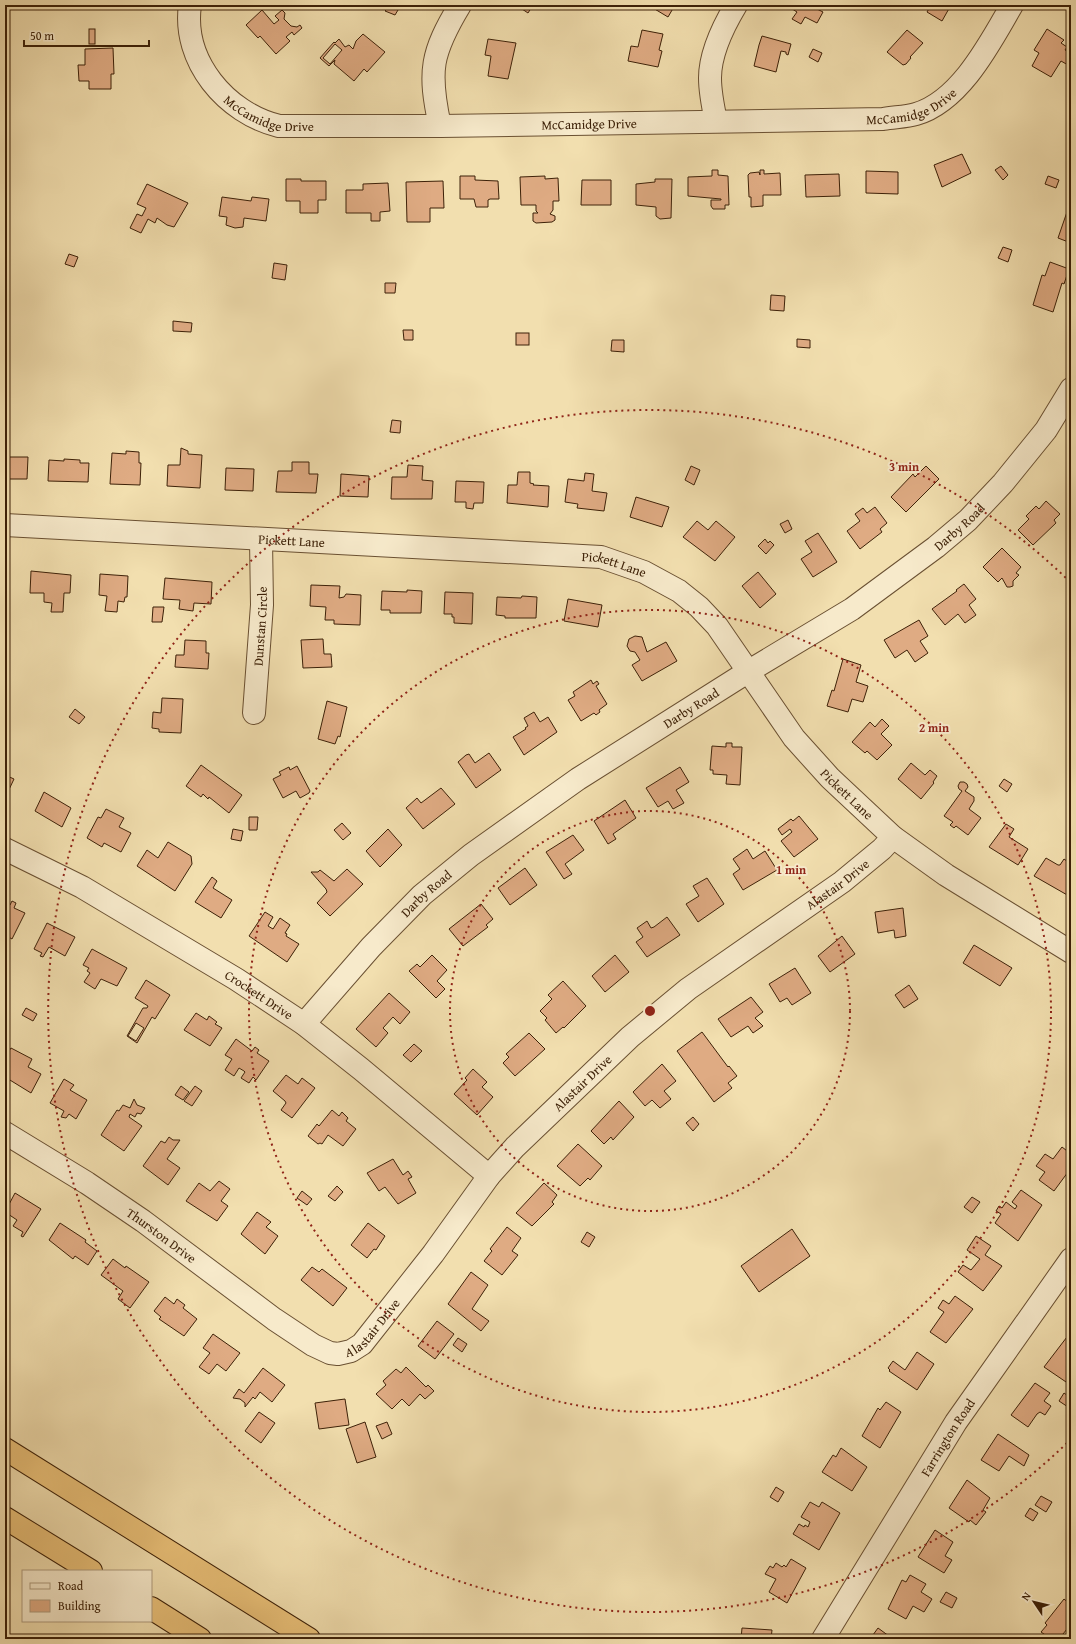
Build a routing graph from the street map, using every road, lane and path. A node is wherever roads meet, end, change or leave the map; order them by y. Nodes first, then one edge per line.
1 (190, 5) edge
2 (460, 5) edge
3 (736, 5) edge
4 (1012, 5) edge
5 (716, 121) junction
6 (440, 126) junction
7 (1071, 388) edge
8 (5, 525) edge
9 (261, 540) junction
10 (749, 671) junction
11 (254, 713) dead end
12 (892, 837) junction
13 (5, 849) edge
14 (1071, 952) edge
15 (304, 1024) junction
16 (5, 1133) edge
17 (488, 1176) junction
18 (1071, 1258) edge
19 (313, 1345) joint
20 (5, 1450) edge
21 (5, 1518) edge
22 (89, 1570) edge
23 (152, 1609) edge
24 (828, 1630) edge
25 (200, 1639) edge
26 (309, 1639) edge

1 - 6 street, McCamidge Drive
2 - 6 street
3 - 5 street
4 - 5 street, McCamidge Drive
5 - 6 street, McCamidge Drive
7 - 10 street, Darby Road
8 - 9 street, Pickett Lane
9 - 10 street, Pickett Lane
9 - 11 street, Dunstan Circle
10 - 12 street, Pickett Lane
10 - 15 street, Darby Road
12 - 14 street, Pickett Lane
12 - 17 street, Alastair Drive
13 - 15 street, Crockett Drive
15 - 17 street, Crockett Drive
16 - 19 street, Thurston Drive
17 - 19 street, Alastair Drive
18 - 24 street, Farrington Road
20 - 26 highway
21 - 22 highway
23 - 25 highway

